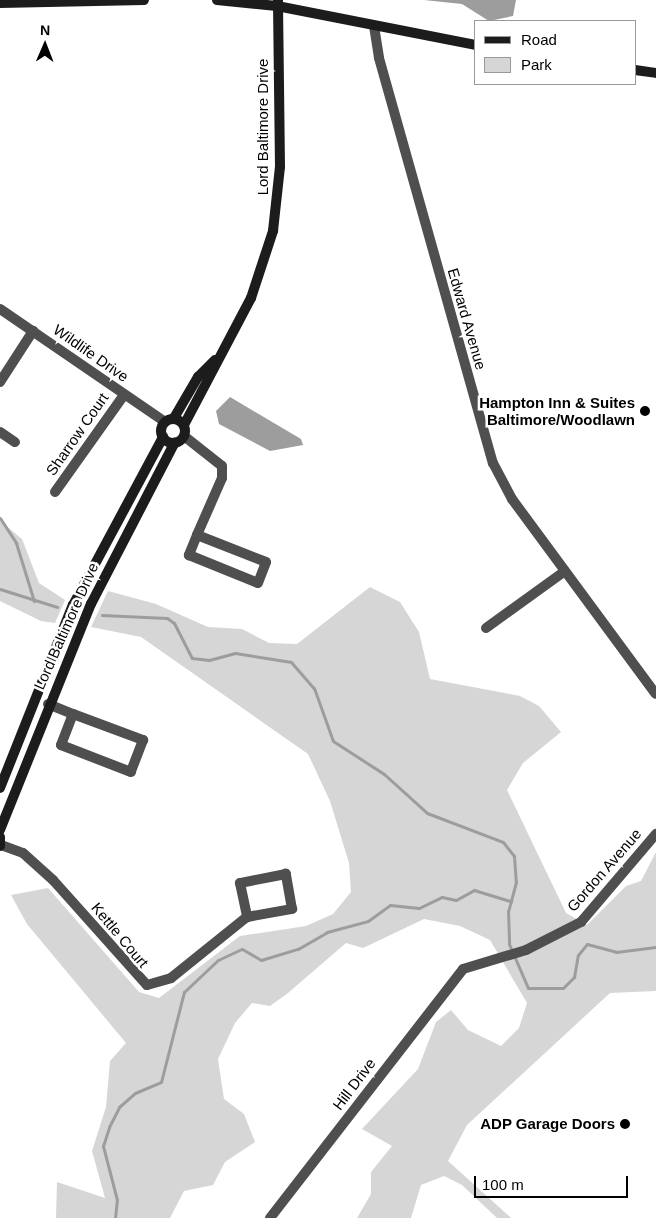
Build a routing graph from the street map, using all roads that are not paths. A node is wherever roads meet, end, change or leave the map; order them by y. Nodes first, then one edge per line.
1 (144, 0) edge
2 (217, 0) edge
3 (0, 3) edge
4 (278, 3) edge
5 (374, 26) junction
6 (473, 45) edge
7 (636, 70) edge
8 (656, 72) edge
9 (0, 308) edge
10 (34, 331) junction
11 (216, 360) junction
12 (0, 382) edge
13 (124, 395) junction
14 (169, 420) junction
15 (184, 425) junction
16 (0, 432) edge
17 (163, 437) junction
18 (180, 439) junction
19 (14, 442) dead end
20 (55, 492) dead end
21 (197, 535) junction
22 (565, 571) junction
23 (486, 628) dead end
24 (656, 694) edge
25 (48, 704) junction
26 (73, 714) junction
27 (0, 788) edge
28 (0, 830) edge
29 (656, 834) edge
30 (0, 837) edge
31 (0, 846) edge
32 (246, 917) junction
33 (464, 969) joint
34 (270, 1218) edge

1 - 3 main road
2 - 4 main road
4 - 5 main road
4 - 11 main road, Lord Baltimore Drive
5 - 6 main road
5 - 22 street, Edward Avenue
7 - 8 main road
9 - 10 street, Wildlife Drive
10 - 12 street
10 - 13 street, Wildlife Drive
11 - 14 main road, Lord Baltimore Drive
11 - 15 main road, Lord Baltimore Drive
13 - 14 street, Wildlife Drive
13 - 20 street, Sharrow Court
14 - 15 main road
14 - 17 main road
15 - 18 main road
16 - 19 street
17 - 18 main road
17 - 27 main road, Lord Baltimore Drive
18 - 21 street
18 - 25 main road, Lord Baltimore Drive
21 - 21 street
22 - 23 street
22 - 24 street, Edward Avenue
25 - 26 street
25 - 28 main road, Lord Baltimore Drive
26 - 26 street
29 - 33 street, Gordon Avenue
30 - 31 main road
31 - 32 street, Kettle Court
32 - 32 street, Kettle Court
33 - 34 street, Hill Drive

